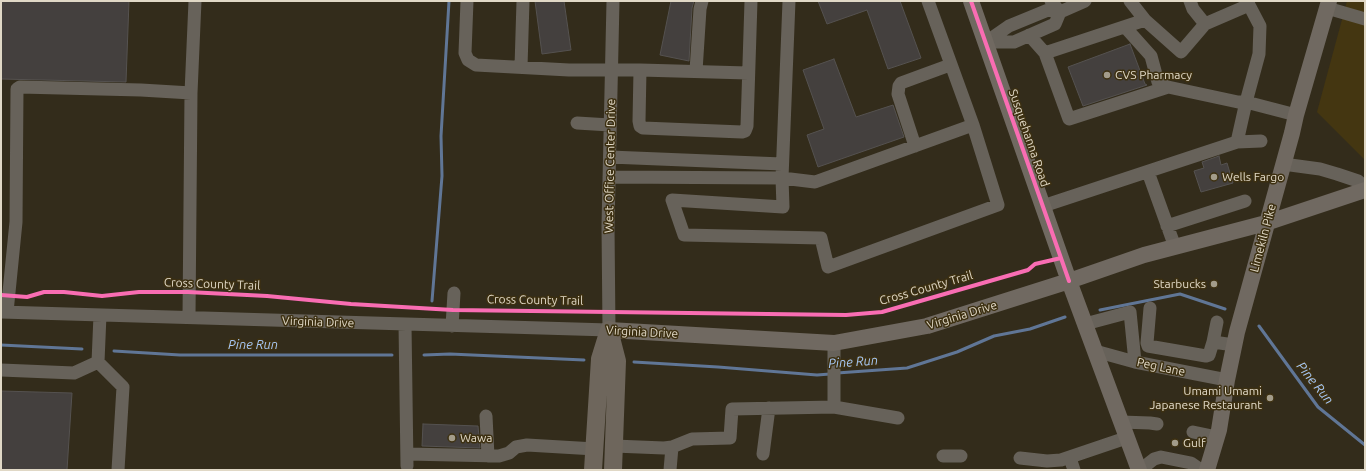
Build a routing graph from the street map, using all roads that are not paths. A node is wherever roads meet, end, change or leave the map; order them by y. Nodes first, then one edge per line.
1 (195, 1) edge
2 (468, 1) edge
3 (523, 1) edge
4 (613, 1) edge
5 (702, 1) edge
6 (751, 1) edge
7 (789, 1) edge
8 (928, 1) edge
9 (971, 1) edge
10 (1052, 1) edge
11 (1085, 1) edge
12 (1130, 1) edge
13 (1190, 1) edge
14 (1248, 3) edge
15 (1328, 5) edge
16 (1060, 12) junction
17 (1365, 19) edge
18 (1146, 20) junction
19 (1205, 24) junction
20 (1125, 27) junction
21 (1029, 35) junction
22 (986, 42) junction
23 (1045, 53) junction
24 (950, 65) junction
25 (521, 67) junction
26 (612, 70) junction
27 (640, 70) junction
28 (696, 71) junction
29 (748, 73) junction
30 (1168, 87) junction
31 (191, 93) junction
32 (1246, 102) junction
33 (1296, 114) junction
34 (577, 123) dead end
35 (610, 125) junction
36 (973, 125) junction
37 (1261, 141) dead end
38 (1237, 142) junction
39 (915, 146) junction
40 (610, 157) junction
41 (782, 164) junction
42 (1283, 164) junction
43 (1148, 172) junction
44 (609, 177) junction
45 (782, 178) junction
46 (1365, 189) edge
47 (1245, 201) dead end
48 (1043, 206) junction
49 (1266, 223) junction
50 (1167, 226) junction
51 (1175, 247) junction
52 (1069, 281) junction
53 (454, 293) dead end
54 (1150, 308) dead end
55 (4, 312) edge
56 (100, 315) junction
57 (189, 318) junction
58 (1217, 322) dead end
59 (405, 324) junction
60 (1085, 324) junction
61 (452, 326) junction
62 (609, 330) junction
63 (1213, 342) junction
64 (834, 343) junction
65 (1234, 345) junction
66 (1167, 350) junction
67 (1095, 351) junction
68 (98, 362) junction
69 (1135, 362) junction
70 (1163, 367) junction
71 (1, 370) edge
72 (1227, 380) junction
73 (834, 407) junction
74 (769, 408) junction
75 (486, 416) dead end
76 (898, 418) dead end
77 (1120, 422) junction
78 (1157, 424) dead end
79 (1193, 432) dead end
80 (1218, 433) junction
81 (1126, 438) junction
82 (614, 446) junction
83 (672, 447) junction
84 (595, 449) junction
85 (763, 454) dead end
86 (488, 456) junction
87 (943, 456) dead end
88 (961, 456) dead end
89 (1020, 458) dead end
90 (1070, 458) junction
91 (1196, 466) edge
92 (118, 470) edge
93 (594, 470) edge
94 (613, 470) edge
95 (670, 470) edge
96 (1074, 470) edge
97 (1139, 470) edge
98 (1207, 470) edge
99 (1218, 470) edge

1 - 31 street
2 - 25 street
3 - 25 street
4 - 26 street, West Office Center Drive
5 - 28 street
6 - 29 street
7 - 41 street
8 - 24 street
9 - 22 main road, Susquehanna Road
10 - 16 street
11 - 16 street
12 - 18 street
13 - 19 street
14 - 19 street
14 - 32 street
15 - 17 street
15 - 33 main road, Limekiln Pike
16 - 21 street
16 - 22 street
18 - 19 street
18 - 20 street
20 - 23 street
20 - 30 street
21 - 22 street
21 - 23 street
22 - 48 main road, Susquehanna Road
23 - 30 street
24 - 36 street
24 - 39 street
25 - 26 street
26 - 27 street
26 - 35 street, West Office Center Drive
27 - 28 street
27 - 29 street
28 - 29 street
30 - 32 street
31 - 55 street
31 - 57 street
32 - 33 street
32 - 38 street
33 - 42 main road, Limekiln Pike
34 - 35 street
35 - 40 street, West Office Center Drive
36 - 39 street
36 - 45 street
37 - 38 street
38 - 43 street
39 - 45 street
40 - 41 street
40 - 44 street, West Office Center Drive
41 - 45 street
42 - 46 street
42 - 49 main road, Limekiln Pike
43 - 48 street
43 - 50 street
44 - 45 street
44 - 62 street, West Office Center Drive
46 - 49 main road, Virginia Drive
47 - 50 street
48 - 52 main road, Susquehanna Road
49 - 51 main road, Virginia Drive
49 - 65 main road, Limekiln Pike
50 - 51 street
51 - 52 main road, Virginia Drive
52 - 60 main road, Susquehanna Road
52 - 64 main road, Virginia Drive
53 - 61 street
54 - 66 street
55 - 56 street, Virginia Drive
56 - 57 street, Virginia Drive
56 - 68 street
57 - 59 street, Virginia Drive
58 - 63 street
59 - 61 street, Virginia Drive
59 - 86 street
60 - 67 main road, Susquehanna Road
60 - 69 street
61 - 62 street, Virginia Drive
62 - 64 main road, Virginia Drive
62 - 82 highway
62 - 84 highway
63 - 65 street
63 - 66 street
64 - 73 street
65 - 72 main road, Limekiln Pike
66 - 70 street
67 - 69 street, Peg Lane
67 - 77 main road, Susquehanna Road
68 - 71 street
68 - 92 street
69 - 70 street, Peg Lane
70 - 72 street, Peg Lane
72 - 80 main road, Limekiln Pike
73 - 74 street
73 - 76 street
74 - 83 street
74 - 85 street
75 - 86 street
77 - 78 street
77 - 81 main road, Susquehanna Road
79 - 80 street
80 - 98 main road
80 - 99 main road
81 - 90 street
81 - 97 main road, Susquehanna Road
82 - 83 street
82 - 94 highway
83 - 95 street
84 - 86 street
84 - 93 highway
87 - 88 street
89 - 90 street
90 - 96 street
91 - 97 street

